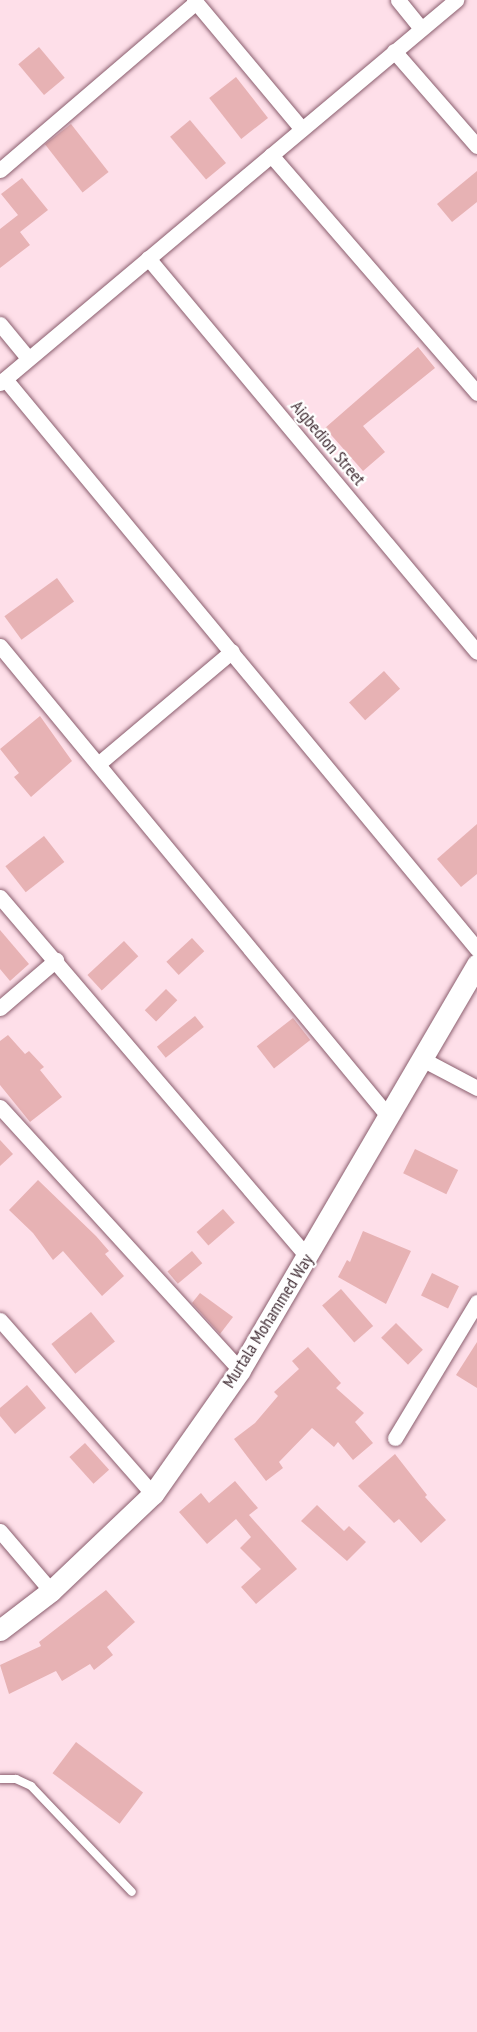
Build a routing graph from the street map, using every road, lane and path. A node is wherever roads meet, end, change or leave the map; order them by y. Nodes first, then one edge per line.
1 (398, 0) edge
2 (456, 0) edge
3 (195, 1) edge
4 (421, 28) junction
5 (394, 51) junction
6 (302, 129) junction
7 (477, 146) edge
8 (271, 155) junction
9 (0, 170) edge
10 (148, 258) junction
11 (0, 324) edge
12 (28, 358) junction
13 (3, 381) edge
14 (477, 393) edge
15 (0, 646) edge
16 (232, 651) junction
17 (477, 652) edge
18 (98, 764) junction
19 (0, 897) edge
20 (477, 949) edge
21 (56, 960) junction
22 (477, 964) edge
23 (0, 1008) edge
24 (422, 1059) junction
25 (477, 1088) edge
26 (0, 1107) edge
27 (389, 1118) junction
28 (308, 1257) junction
29 (477, 1302) edge
30 (0, 1320) edge
31 (240, 1370) junction
32 (395, 1438) dead end
33 (153, 1494) junction
34 (0, 1531) edge
35 (51, 1591) junction
36 (0, 1630) edge
37 (0, 1779) edge
38 (132, 1892) dead end

1 - 4 street
2 - 4 street
3 - 6 street
3 - 9 street
4 - 5 street
5 - 6 street
5 - 7 street
6 - 8 street
8 - 10 street
8 - 14 street
10 - 12 street
10 - 17 street, Aigbedion Street
11 - 12 street
12 - 13 street
13 - 16 street
15 - 18 street
16 - 18 street
16 - 20 street
18 - 27 street
19 - 21 street
21 - 23 street
21 - 28 street
22 - 24 street, Murtala Mohammed Way
24 - 25 street
24 - 27 street, Murtala Mohammed Way
26 - 31 street
27 - 28 street, Murtala Mohammed Way
28 - 31 street, Murtala Mohammed Way
29 - 32 street
30 - 33 street
31 - 33 street, Murtala Mohammed Way
33 - 35 street, Murtala Mohammed Way
34 - 35 street
35 - 36 street, Murtala Mohammed Way
37 - 38 lane

